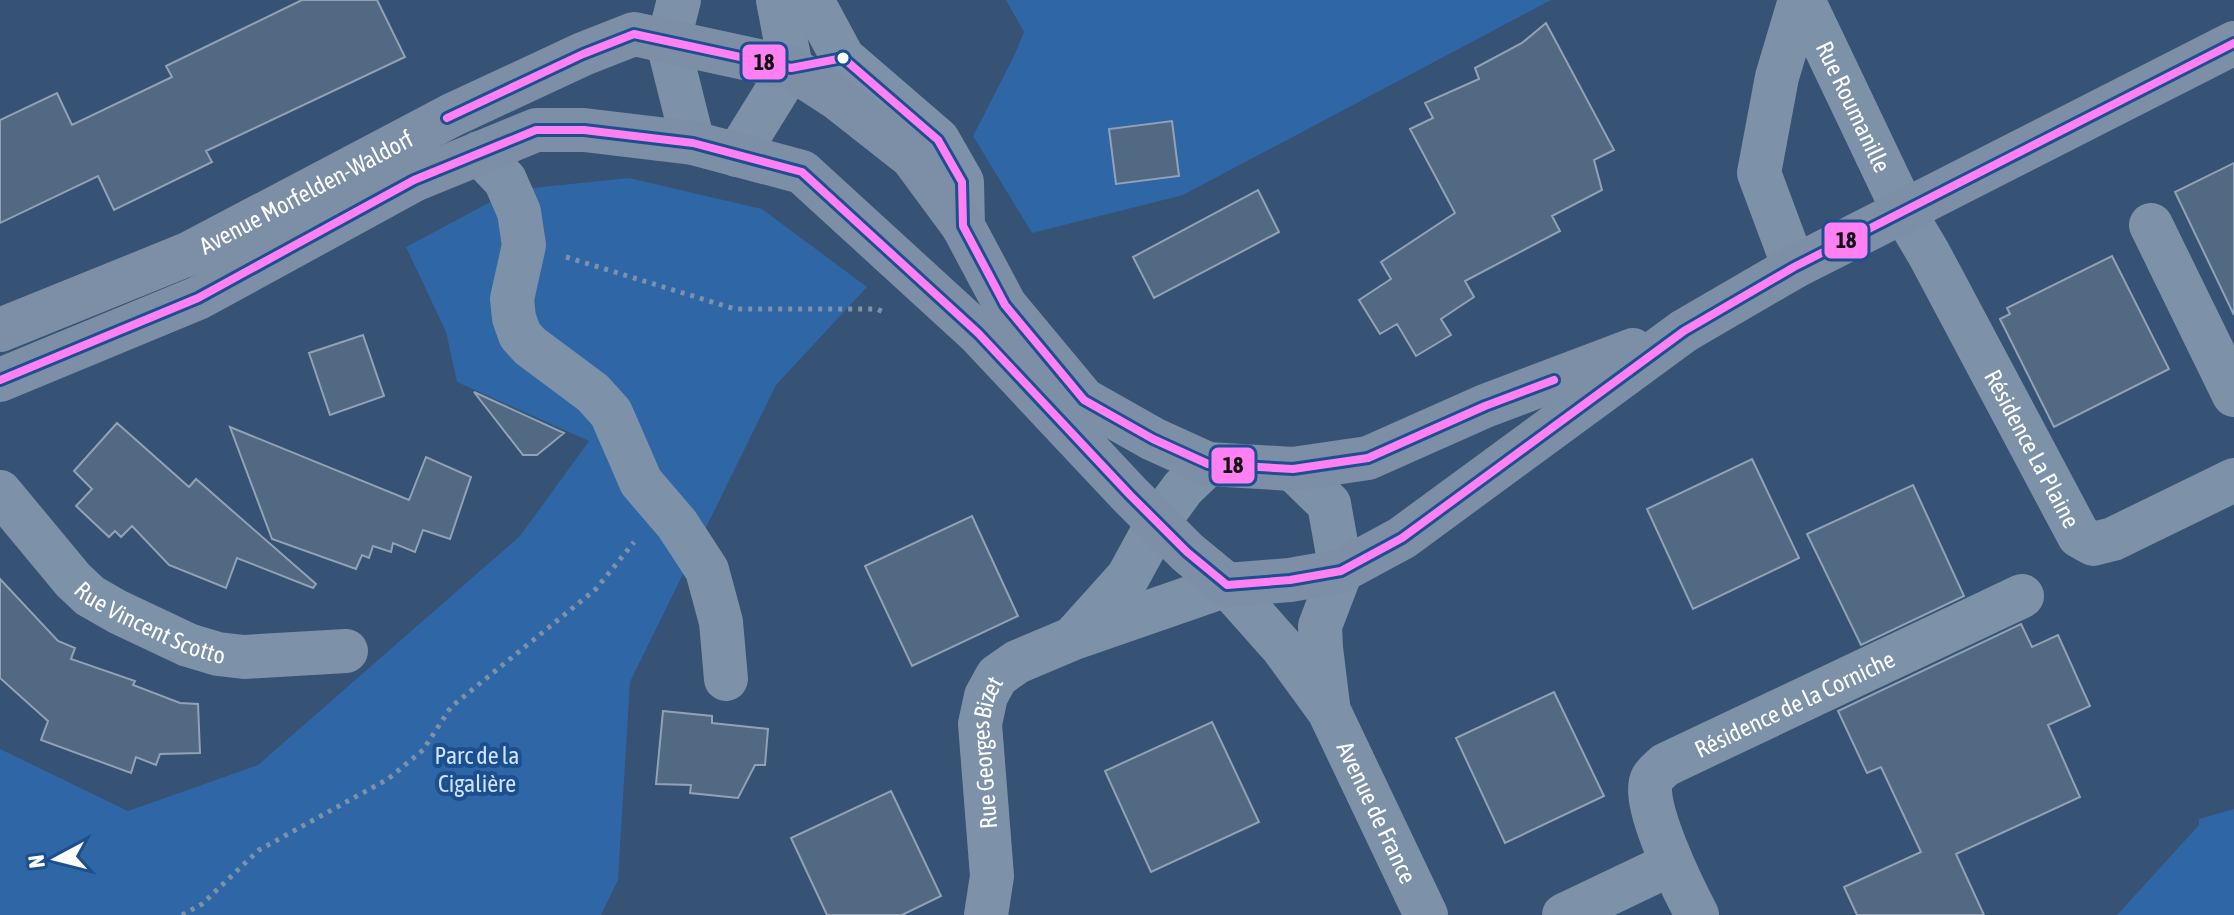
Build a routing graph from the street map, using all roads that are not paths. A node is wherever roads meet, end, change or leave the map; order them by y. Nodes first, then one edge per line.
1 (679, 0) edge
2 (778, 0) edge
3 (815, 0) edge
4 (1802, 0) edge
5 (668, 43) junction
6 (2234, 43) edge
7 (843, 58) junction
8 (791, 68) junction
9 (693, 143) junction
10 (479, 153) junction
11 (737, 155) junction
12 (1904, 212) junction
13 (2151, 225) dead end
14 (963, 226) junction
15 (1794, 267) junction
16 (0, 330) edge
17 (1684, 331) junction
18 (0, 380) edge
19 (2234, 395) edge
20 (1208, 464) junction
21 (1293, 469) junction
22 (2234, 480) edge
23 (0, 492) edge
24 (1158, 522) junction
25 (1341, 571) junction
26 (1227, 585) junction
27 (2022, 596) dead end
28 (1074, 638) junction
29 (346, 651) dead end
30 (726, 679) dead end
31 (1329, 711) junction
32 (1671, 864) junction
33 (986, 915) edge
34 (1426, 915) edge
35 (1564, 915) edge
36 (1697, 915) edge

1 - 5 street
2 - 8 street
3 - 7 street
4 - 12 street, Rue Roumanille
4 - 15 street, Rue Roumanille
5 - 8 main road, Avenue Morfelden-Waldorf
5 - 9 street
5 - 16 main road, Avenue Morfelden-Waldorf
6 - 12 main road
7 - 8 street
7 - 14 street
8 - 11 street
8 - 14 main road, Avenue Morfelden-Waldorf
9 - 10 main road, Avenue Morfelden-Waldorf
9 - 11 main road, Avenue Morfelden-Waldorf
10 - 18 main road, Avenue Morfelden-Waldorf
10 - 30 street
11 - 24 main road, Avenue Morfelden-Waldorf
12 - 15 main road
12 - 22 street, Résidence La Plaine
13 - 19 street
14 - 20 main road, Avenue Morfelden-Waldorf
15 - 17 main road
17 - 21 main road, Avenue Morfelden-Waldorf
17 - 25 main road
20 - 21 main road, Avenue Morfelden-Waldorf
20 - 24 street
21 - 25 street
23 - 29 street, Rue Vincent Scotto
24 - 26 main road, Avenue Morfelden-Waldorf
24 - 28 street
25 - 26 main road
25 - 31 street, Avenue de France
26 - 28 street, Rue Georges Bizet
26 - 31 street, Avenue de France
27 - 32 street, Résidence de la Corniche
28 - 33 street, Rue Georges Bizet
31 - 34 street, Avenue de France
32 - 35 street
32 - 36 street, Résidence de la Corniche

